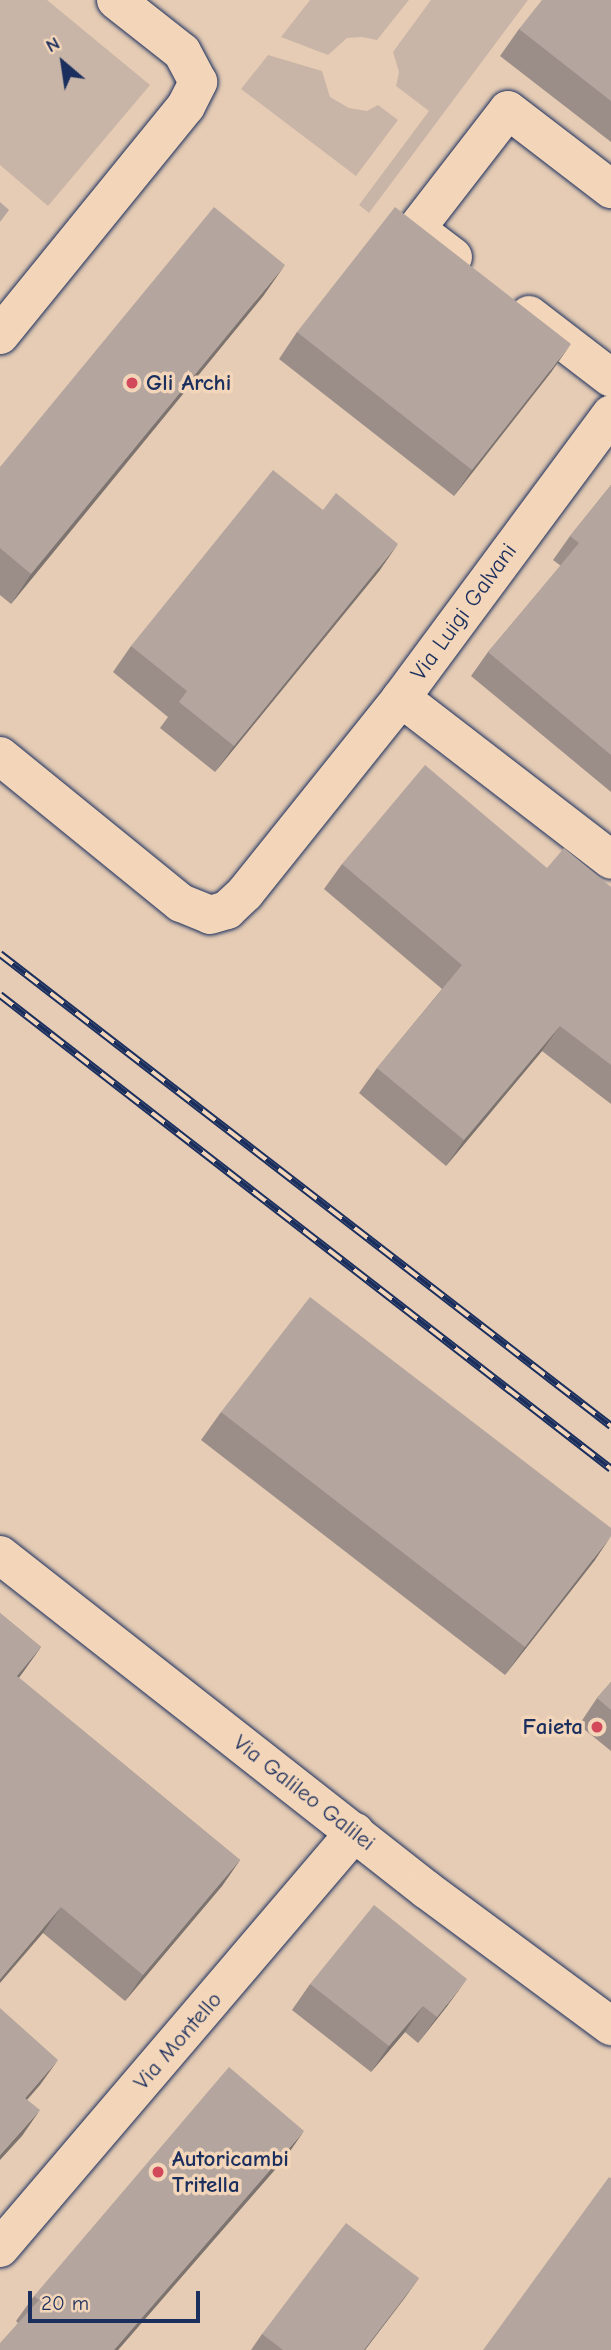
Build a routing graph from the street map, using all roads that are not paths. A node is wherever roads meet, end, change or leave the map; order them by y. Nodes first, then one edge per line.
1 (116, 0) edge
2 (611, 189) edge
3 (0, 335) edge
4 (611, 378) edge
5 (611, 414) edge
6 (401, 698) junction
7 (0, 756) edge
8 (611, 860) edge
9 (0, 1555) edge
10 (355, 1832) junction
11 (611, 2026) edge
12 (0, 2248) edge

1 - 3 street
2 - 4 street
5 - 6 street, Via Luigi Galvani
6 - 7 street
6 - 8 street, Via Luigi Galvani
9 - 10 street, Via Galileo Galilei
10 - 11 street, Via Galileo Galilei
10 - 12 street, Via Montello

